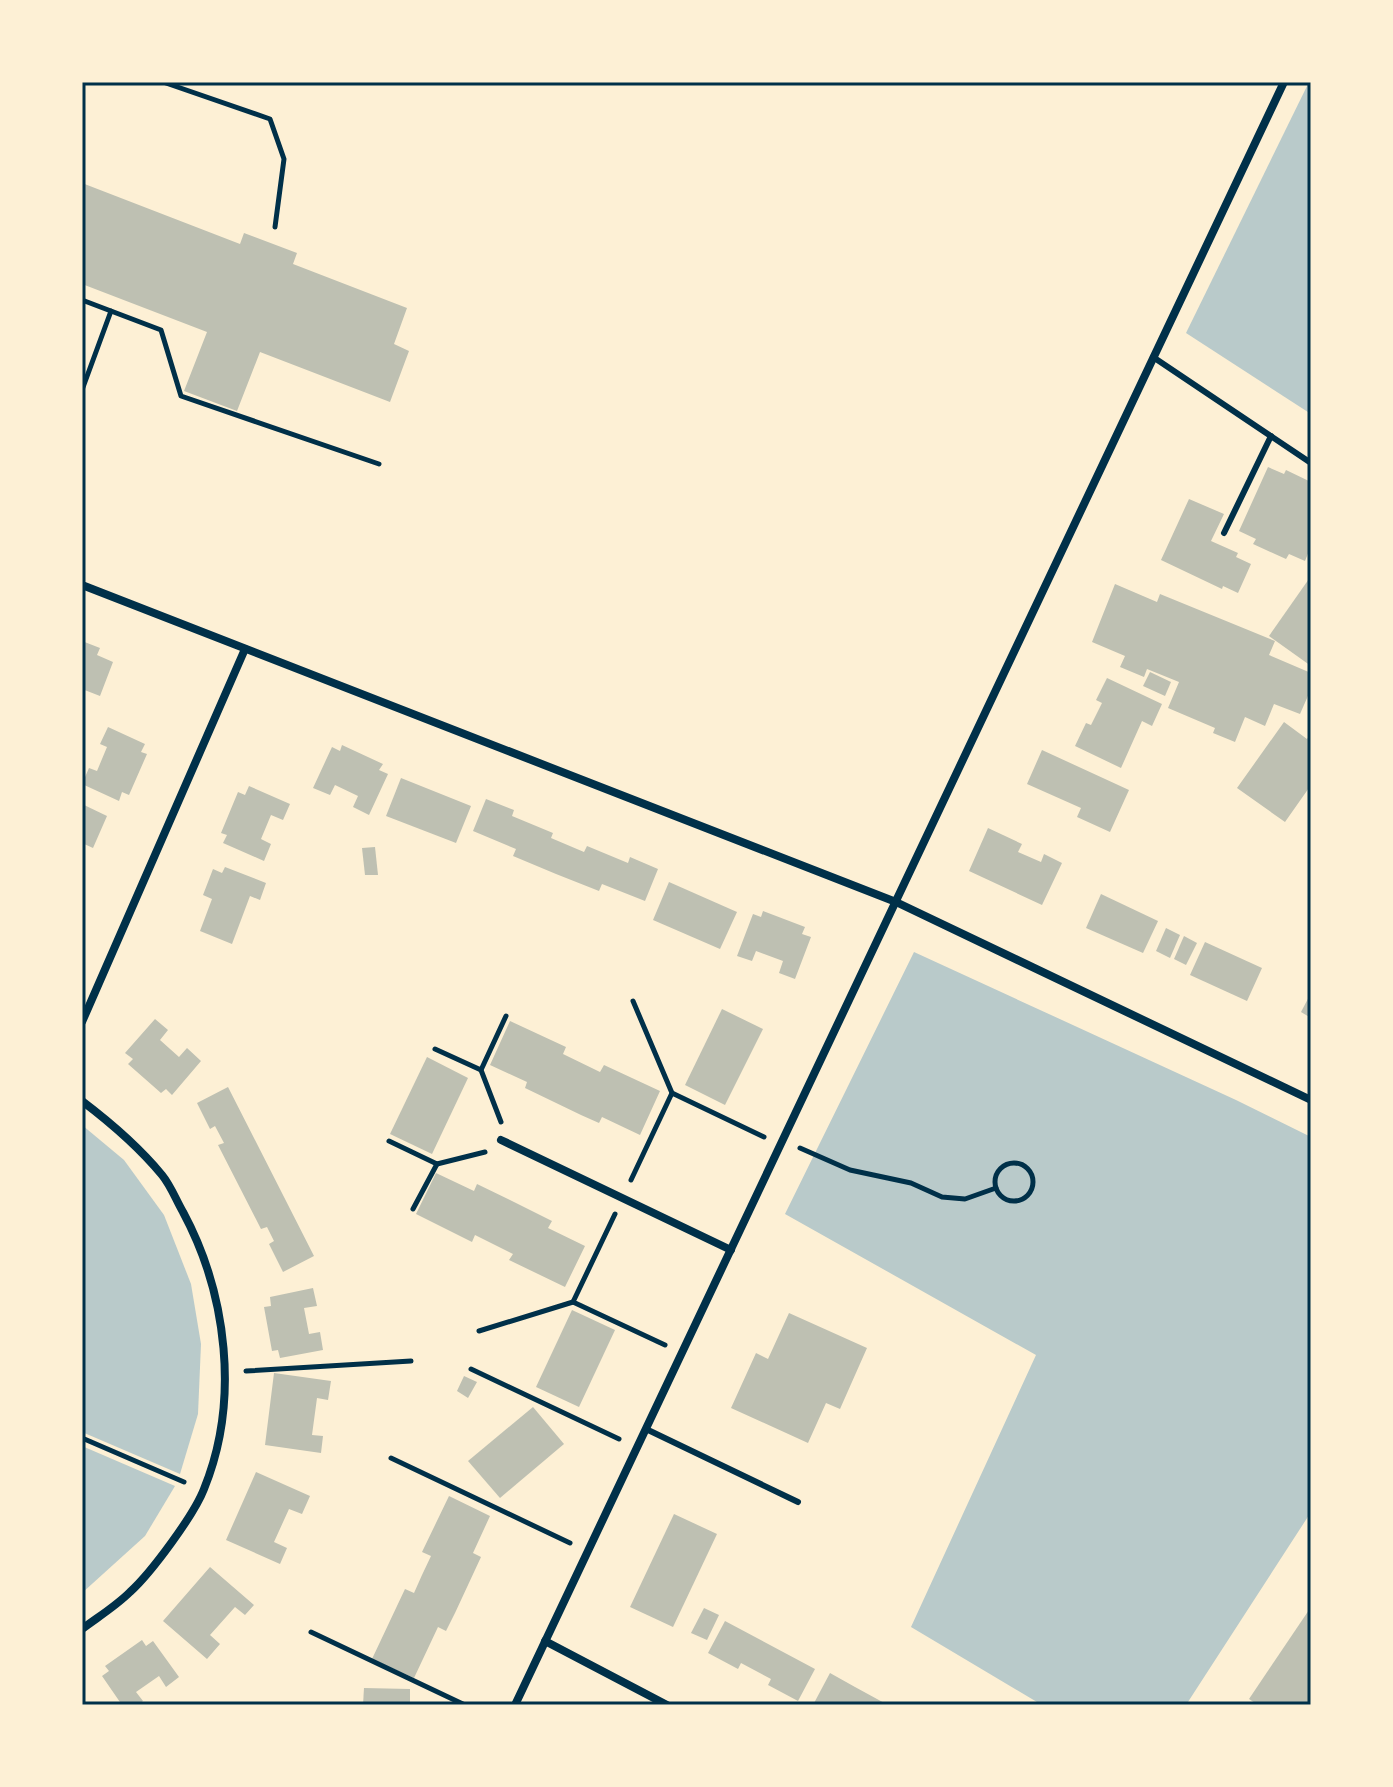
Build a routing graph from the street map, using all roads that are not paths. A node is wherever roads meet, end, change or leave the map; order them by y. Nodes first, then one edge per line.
1 (1284, 82) edge
2 (1153, 357) junction
3 (1271, 436) junction
4 (1311, 463) edge
5 (1224, 533) dead end
6 (82, 585) edge
7 (245, 649) junction
8 (896, 902) junction
9 (82, 1022) edge
10 (1311, 1100) edge
11 (82, 1101) edge
12 (501, 1140) road end
13 (731, 1250) junction
14 (646, 1429) junction
15 (798, 1502) dead end
16 (82, 1629) edge
17 (545, 1641) junction
18 (515, 1705) edge
19 (667, 1705) edge

1 - 2 street
2 - 3 lane
2 - 8 street
3 - 4 lane
3 - 5 lane
6 - 7 street
7 - 8 street
7 - 9 street
8 - 10 street
8 - 13 street
11 - 16 street
12 - 13 street
13 - 14 street
14 - 15 lane
14 - 17 street
17 - 18 street
17 - 19 street

